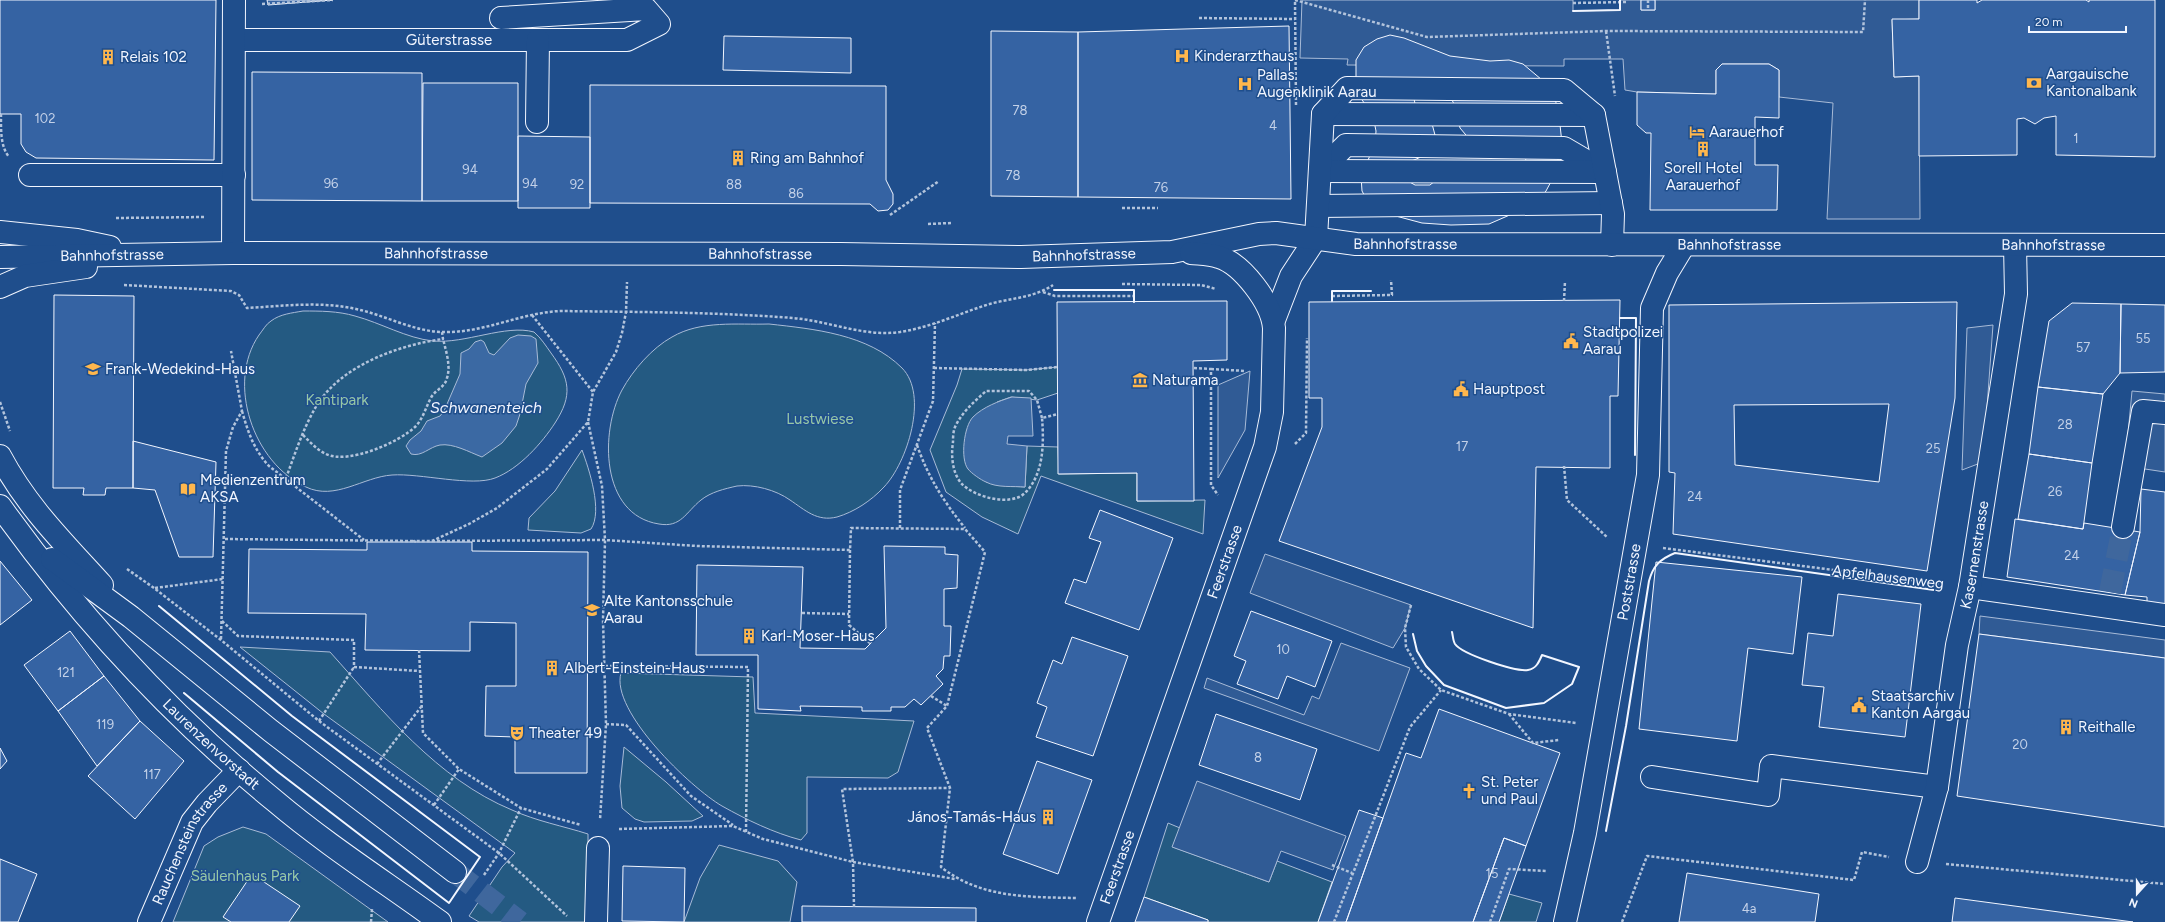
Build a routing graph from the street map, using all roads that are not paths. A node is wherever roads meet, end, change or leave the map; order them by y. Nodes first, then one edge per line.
1 (234, 3) edge
2 (501, 18) dead end
3 (235, 40) junction
4 (538, 40) junction
5 (537, 122) dead end
6 (1320, 171) junction
7 (1605, 172) junction
8 (234, 174) junction
9 (30, 175) road end
10 (1611, 203) junction
11 (1318, 206) junction
12 (0, 232) edge
13 (1316, 238) junction
14 (1612, 245) junction
15 (1684, 245) junction
16 (2015, 245) junction
17 (2165, 245) edge
18 (1172, 252) junction
19 (233, 253) junction
20 (150, 255) junction
21 (0, 256) edge
22 (0, 287) edge
23 (1274, 320) junction
24 (2165, 412) edge
25 (0, 456) edge
26 (0, 506) edge
27 (2123, 526) tunnel mouth
28 (16, 529) junction
29 (1970, 587) junction
30 (2165, 615) edge
31 (131, 616) junction
32 (239, 770) junction
33 (1652, 777) dead end
34 (1937, 787) junction
35 (599, 839) road end
36 (1917, 862) road end
37 (455, 872) tunnel mouth
38 (1101, 914) edge
39 (149, 922) edge
40 (440, 922) edge
41 (596, 922) edge
42 (1565, 922) edge

1 - 3 main road
2 - 4 main road, Güterstrasse
3 - 4 main road, Güterstrasse
3 - 8 main road
4 - 5 main road
6 - 7 main road
6 - 7 main road
6 - 11 main road
7 - 10 main road
8 - 9 main road
8 - 19 main road
10 - 11 main road
10 - 14 main road
11 - 13 main road
12 - 20 main road
13 - 14 main road, Bahnhofstrasse
13 - 18 main road, Bahnhofstrasse
13 - 23 main road
14 - 15 main road, Bahnhofstrasse
15 - 16 main road, Bahnhofstrasse
15 - 42 main road, Poststrasse
16 - 17 main road, Bahnhofstrasse
16 - 29 main road, Kasernenstrasse
18 - 19 main road, Bahnhofstrasse
18 - 23 main road, Feerstrasse
19 - 20 main road, Bahnhofstrasse
20 - 21 main road, Bahnhofstrasse
20 - 22 main road
23 - 38 main road, Feerstrasse
24 - 27 main road
25 - 31 main road, Laurenzenvorstadt
26 - 28 main road, Laurenzenvorstadt
28 - 31 main road, Laurenzenvorstadt
28 - 32 main road, Laurenzenvorstadt
29 - 30 main road
29 - 34 main road, Kasernenstrasse
31 - 37 main road, Laurenzenvorstadt
32 - 39 main road, Rauchensteinstrasse
32 - 40 main road, Laurenzenvorstadt
33 - 34 main road
34 - 36 main road, Kasernenstrasse
35 - 41 main road

